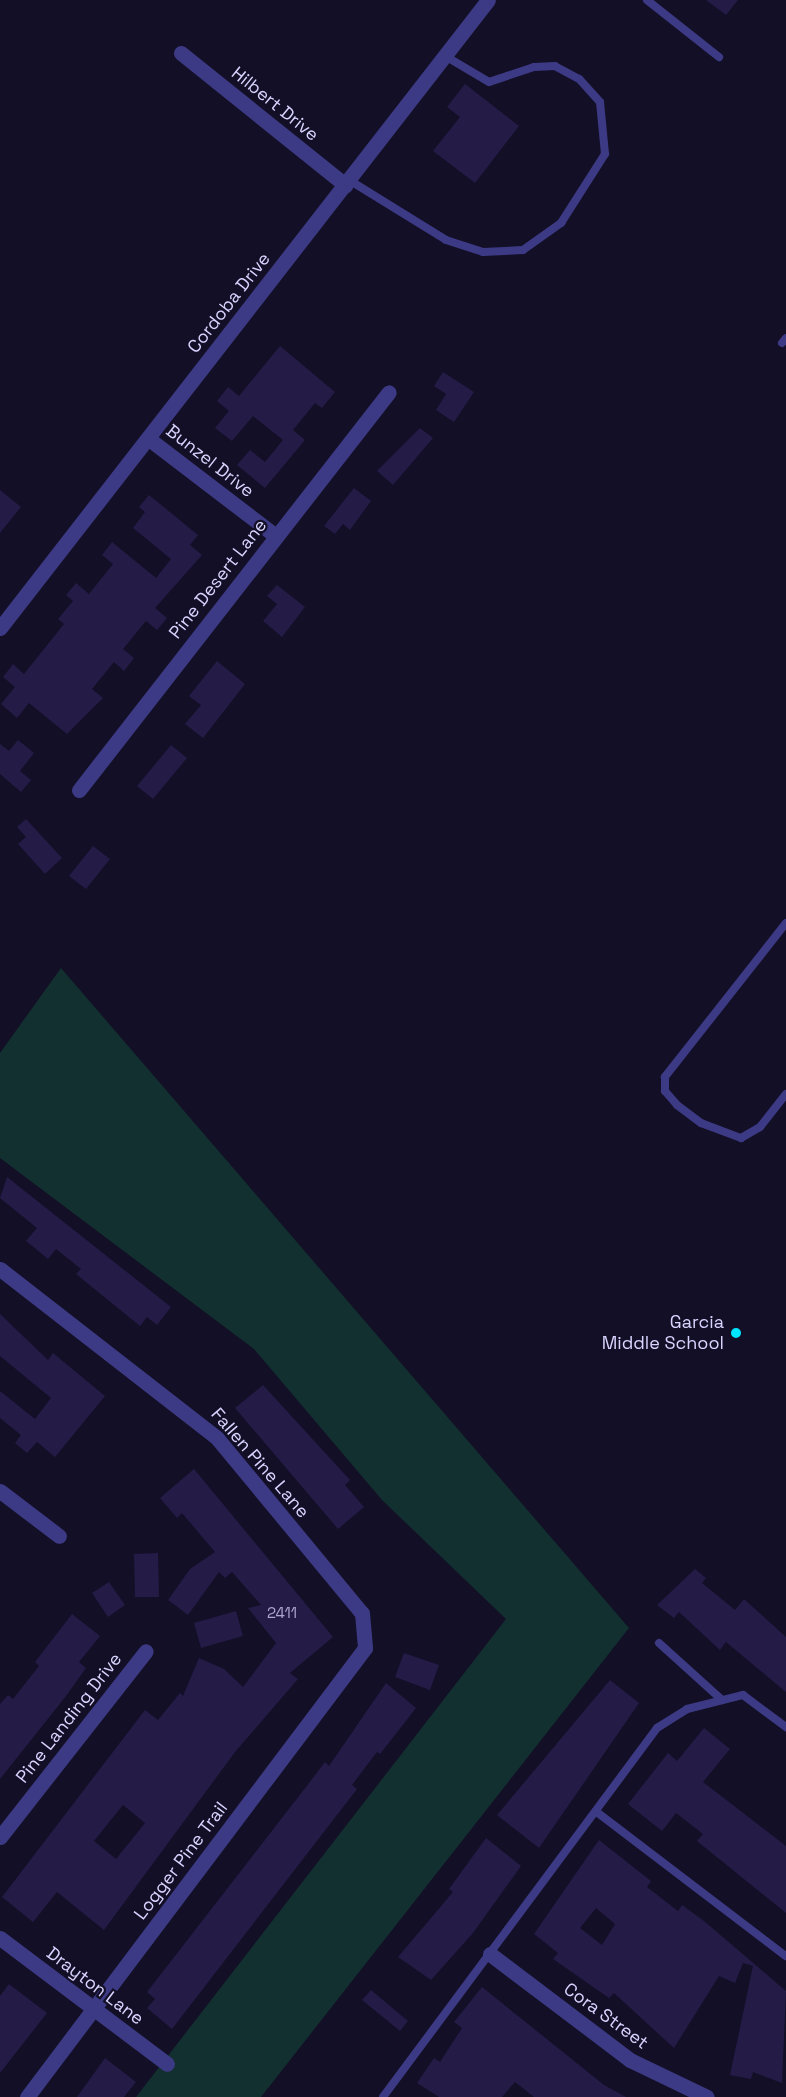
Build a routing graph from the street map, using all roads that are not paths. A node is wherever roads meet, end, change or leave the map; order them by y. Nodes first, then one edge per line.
1 (488, 0) edge
2 (647, 0) edge
3 (181, 53) dead end
4 (445, 56) junction
5 (719, 57) dead end
6 (347, 183) junction
7 (388, 392) dead end
8 (149, 439) junction
9 (276, 536) junction
10 (0, 628) edge
11 (79, 790) dead end
12 (786, 923) edge
13 (786, 1094) edge
14 (0, 1269) edge
15 (0, 1491) edge
16 (59, 1536) dead end
17 (659, 1642) dead end
18 (365, 1647) joint
19 (146, 1652) dead end
20 (722, 1700) junction
21 (786, 1728) edge
22 (598, 1813) junction
23 (0, 1837) edge
24 (0, 1938) edge
25 (490, 1954) junction
26 (786, 1956) edge
27 (94, 2010) junction
28 (167, 2064) dead end
29 (27, 2097) edge
30 (383, 2097) edge
31 (707, 2097) edge

1 - 4 street, Cordoba Drive
2 - 5 lane
3 - 6 street, Hilbert Drive
4 - 6 street, Cordoba Drive
4 - 6 lane
6 - 8 street, Cordoba Drive
7 - 9 street, Pine Desert Lane
8 - 9 street, Bunzel Drive
8 - 10 street, Cordoba Drive
9 - 11 street, Pine Desert Lane
12 - 13 lane
14 - 18 street, Fallen Pine Lane
15 - 16 street
17 - 20 lane
18 - 27 street, Logger Pine Trail
19 - 23 street, Pine Landing Drive
20 - 21 lane
20 - 22 lane
22 - 25 lane
22 - 26 lane
24 - 27 street, Drayton Lane
25 - 30 lane
25 - 31 street, Cora Street
27 - 28 street, Drayton Lane
27 - 29 street, Logger Pine Trail

